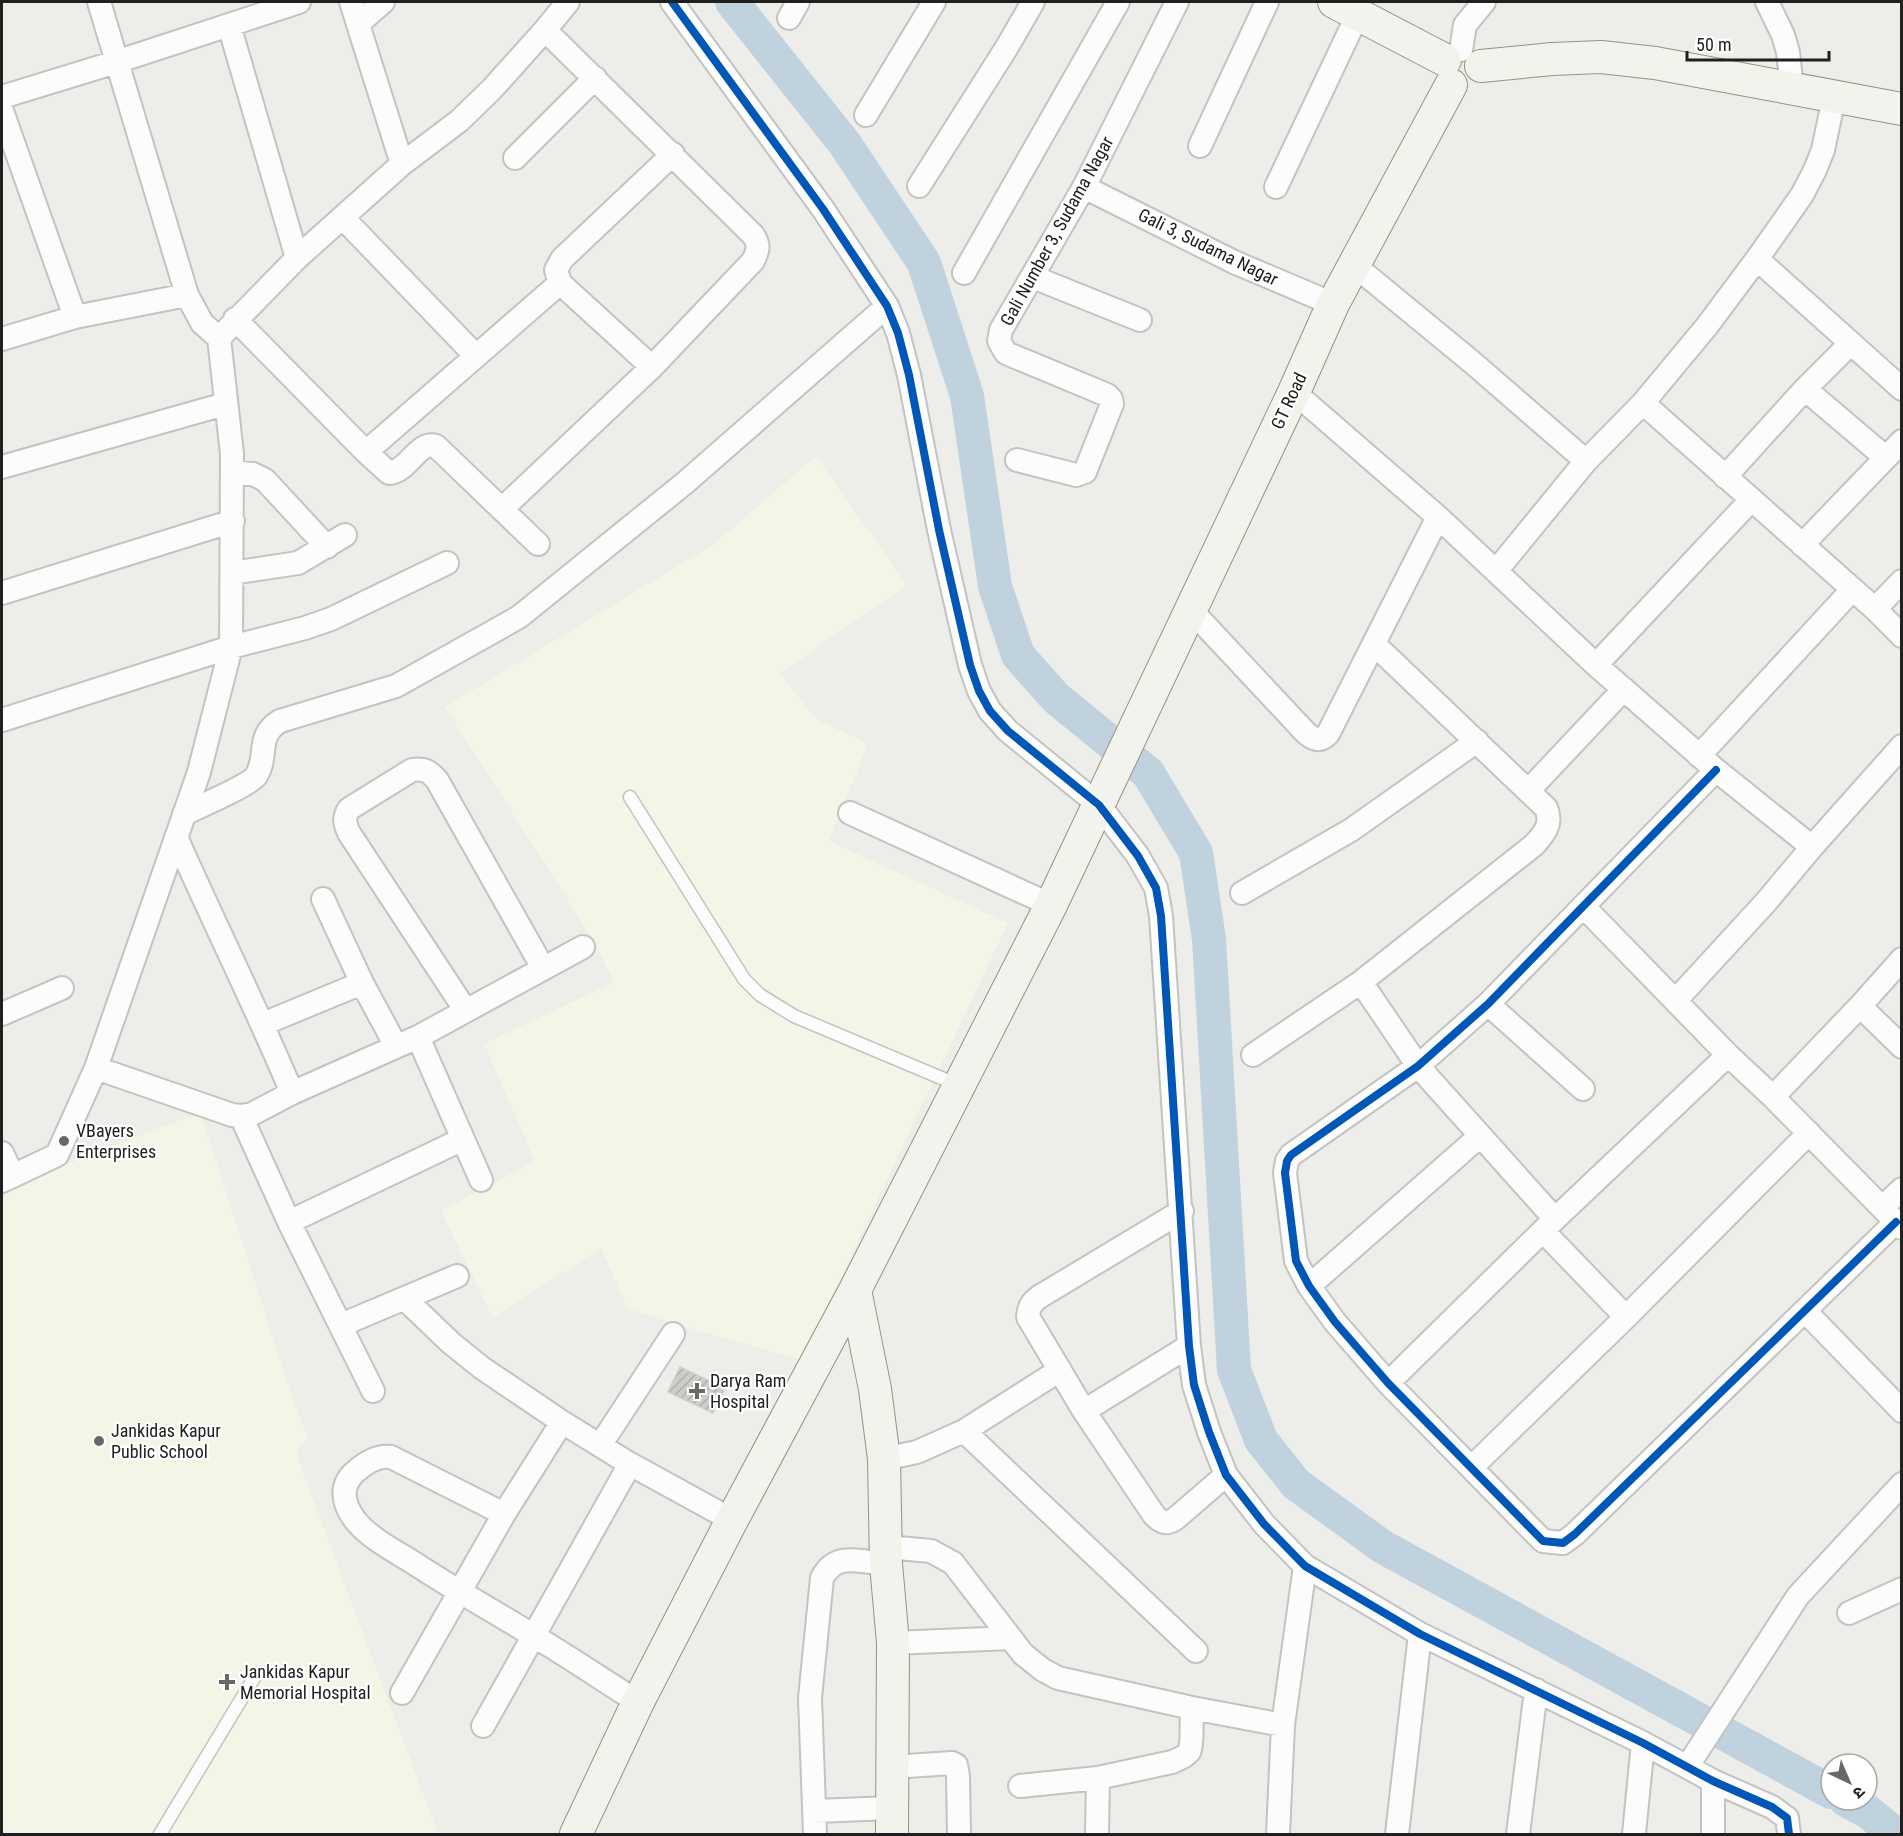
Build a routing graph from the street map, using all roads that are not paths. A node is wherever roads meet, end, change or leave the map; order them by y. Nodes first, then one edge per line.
1 (99, 2) edge
2 (299, 2) edge
3 (351, 2) edge
4 (383, 2) edge
5 (672, 2) edge
6 (934, 2) edge
7 (1033, 2) edge
8 (1118, 2) edge
9 (1177, 2) edge
10 (1268, 2) edge
11 (1484, 2) edge
12 (1767, 2) edge
13 (1346, 8) edge
14 (554, 12) edge
15 (358, 23) junction
16 (229, 25) junction
17 (116, 62) junction
18 (1459, 65) junction
19 (595, 78) junction
20 (1792, 89) junction
21 (2, 97) edge
22 (1834, 98) junction
23 (1902, 109) edge
24 (2, 111) edge
25 (866, 115) dead end
26 (1200, 146) dead end
27 (673, 154) junction
28 (515, 158) dead end
29 (402, 164) junction
30 (919, 186) dead end
31 (1276, 187) dead end
32 (1084, 188) junction
33 (343, 218) junction
34 (297, 258) junction
35 (1757, 259) junction
36 (1353, 265) junction
37 (964, 273) dead end
38 (1033, 276) junction
39 (561, 283) junction
40 (187, 295) junction
41 (1333, 304) junction
42 (887, 306) junction
43 (75, 316) junction
44 (236, 319) junction
45 (1140, 320) dead end
46 (219, 338) junction
47 (2, 339) edge
48 (1850, 344) junction
49 (476, 356) junction
50 (652, 367) junction
51 (1805, 389) junction
52 (1902, 389) edge
53 (1293, 392) junction
54 (225, 404) junction
55 (1643, 404) junction
56 (1902, 441) edge
57 (366, 452) junction
58 (1885, 457) junction
59 (1017, 460) dead end
60 (1586, 461) junction
61 (2, 467) edge
62 (232, 472) junction
63 (1725, 477) junction
64 (1751, 500) junction
65 (502, 509) junction
66 (1438, 517) junction
67 (233, 521) junction
68 (538, 544) dead end
69 (1802, 545) junction
70 (447, 563) dead end
71 (1496, 571) junction
72 (232, 573) junction
73 (1902, 581) edge
74 (1852, 590) junction
75 (2, 593) edge
76 (1190, 609) junction
77 (1875, 609) junction
78 (1902, 636) edge
79 (1374, 644) junction
80 (231, 647) junction
81 (1596, 665) junction
82 (1624, 690) junction
83 (2, 720) edge
84 (1477, 741) junction
85 (1902, 746) edge
86 (1708, 763) junction
87 (1528, 791) junction
88 (1102, 796) junction
89 (630, 797) dead end
90 (850, 813) dead end
91 (184, 814) junction
92 (176, 837) junction
93 (1812, 848) junction
94 (1242, 893) dead end
95 (322, 899) dead end
96 (1051, 905) junction
97 (1584, 907) junction
98 (584, 947) dead end
99 (1902, 958) edge
100 (543, 968) junction
101 (1361, 982) junction
102 (362, 983) junction
103 (62, 988) dead end
104 (1676, 1000) junction
105 (1488, 1004) junction
106 (1860, 1006) junction
107 (466, 1011) junction
108 (2, 1014) edge
109 (263, 1024) junction
110 (418, 1037) junction
111 (396, 1046) junction
112 (1902, 1047) edge
113 (1253, 1055) dead end
114 (1728, 1055) junction
115 (1418, 1065) junction
116 (96, 1068) junction
117 (959, 1086) junction
118 (1583, 1089) dead end
119 (292, 1093) junction
120 (1773, 1097) junction
121 (241, 1116) junction
122 (1809, 1133) junction
123 (1480, 1136) junction
124 (463, 1139) junction
125 (2, 1153) edge
126 (7, 1179) edge
127 (481, 1180) dead end
128 (1902, 1189) edge
129 (1182, 1211) junction
130 (1894, 1219) edge
131 (289, 1222) junction
132 (1549, 1225) junction
133 (457, 1275) dead end
134 (1309, 1286) junction
135 (855, 1290) junction
136 (405, 1299) junction
137 (1804, 1311) junction
138 (1626, 1317) junction
139 (341, 1325) junction
140 (673, 1334) dead end
141 (1189, 1346) junction
142 (1060, 1370) junction
143 (1388, 1383) junction
144 (373, 1391) dead end
145 (1084, 1410) junction
146 (1902, 1411) edge
147 (562, 1422) junction
148 (964, 1431) junction
149 (601, 1444) junction
150 (884, 1459) junction
151 (630, 1464) junction
152 (1472, 1467) junction
153 (1226, 1475) junction
154 (1899, 1494) edge
155 (504, 1514) junction
156 (732, 1520) junction
157 (886, 1556) junction
158 (1305, 1566) junction
159 (1902, 1589) edge
160 (459, 1593) junction
161 (1849, 1613) dead end
162 (1420, 1634) junction
163 (534, 1636) junction
164 (1011, 1638) junction
165 (893, 1643) junction
166 (1196, 1651) dead end
167 (257, 1673) dead end
168 (1536, 1690) junction
169 (402, 1693) dead end
170 (638, 1702) junction
171 (1192, 1708) junction
172 (1283, 1725) junction
173 (483, 1726) dead end
174 (1643, 1743) junction
175 (891, 1767) junction
176 (1687, 1767) junction
177 (1098, 1778) junction
178 (1713, 1781) junction
179 (1020, 1786) dead end
180 (814, 1811) junction
181 (892, 1821) edge
182 (160, 1834) edge
183 (576, 1834) edge
184 (815, 1834) edge
185 (959, 1834) edge
186 (1097, 1834) edge
187 (1278, 1834) edge
188 (1398, 1834) edge
189 (1518, 1834) edge
190 (1634, 1834) edge
191 (1713, 1834) edge
192 (1789, 1834) edge

1 - 17 street
2 - 16 street
3 - 15 street
4 - 15 street
5 - 42 street
6 - 25 street
7 - 30 street
8 - 37 street
9 - 32 street, Gali Number 3, Sudama Nagar
10 - 26 street
11 - 18 street
12 - 20 street
13 - 18 main road
13 - 31 street
14 - 19 street
14 - 29 street
15 - 29 street
16 - 17 street
16 - 34 street
17 - 21 street
17 - 40 street
18 - 20 main road
18 - 36 main road, GT Road
19 - 27 street
19 - 28 street
20 - 22 main road
22 - 23 main road
22 - 35 street
24 - 43 street
27 - 39 street
27 - 50 street
29 - 33 street
32 - 38 street, Gali Number 3, Sudama Nagar
32 - 41 street, Gali 3, Sudama Nagar
33 - 34 street
33 - 49 street
34 - 44 street
35 - 48 street
35 - 55 street
36 - 41 main road, GT Road
36 - 60 street
38 - 45 street
38 - 59 street, Gali Number 3, Sudama Nagar
39 - 49 street
39 - 50 street
40 - 43 street
40 - 46 street
41 - 53 main road, GT Road
42 - 88 street
42 - 91 street
43 - 47 street
44 - 46 street
44 - 57 street
46 - 54 street
48 - 51 street
48 - 52 street
49 - 57 street
50 - 65 street
51 - 58 street
51 - 63 street
53 - 66 street
53 - 76 main road, GT Road
54 - 61 street
54 - 62 street
55 - 60 street
55 - 63 street
56 - 58 street
57 - 65 street
58 - 69 street
60 - 71 street
62 - 67 street
62 - 72 street
63 - 64 street
64 - 69 street
64 - 81 street
65 - 68 street
66 - 71 street
66 - 79 street
67 - 72 street
67 - 75 street
69 - 74 street
70 - 80 street
71 - 81 street
72 - 80 street
73 - 77 street
74 - 77 street
74 - 86 street
76 - 79 street
76 - 88 main road, GT Road
77 - 78 street
79 - 84 street
80 - 83 street
80 - 91 street
81 - 82 street
82 - 86 street
82 - 87 street
84 - 87 street
84 - 94 street
85 - 93 street
86 - 93 street
86 - 97 street
87 - 101 street
88 - 96 main road, GT Road
88 - 129 street
89 - 117 lane
90 - 96 street
91 - 92 street
92 - 109 street
92 - 116 street
93 - 104 street
95 - 102 street
96 - 117 main road, GT Road
97 - 104 street
97 - 105 street
98 - 100 street
99 - 106 street
100 - 107 street
100 - 107 street
101 - 113 street
101 - 115 street
102 - 109 street
102 - 111 street
103 - 108 street
104 - 114 street
105 - 115 street
105 - 118 street
106 - 112 street
106 - 120 street
107 - 110 street
109 - 119 street
110 - 111 street
110 - 124 street
111 - 119 street
114 - 120 street
114 - 132 street
115 - 123 street
115 - 134 street
116 - 121 street
116 - 126 street
117 - 135 main road, GT Road
119 - 121 street
120 - 122 street
121 - 131 street
122 - 130 street
122 - 138 street
123 - 132 street
123 - 134 street
124 - 127 street
124 - 131 street
125 - 126 street
128 - 130 street
129 - 141 street
129 - 142 street
130 - 137 street
131 - 139 street
132 - 138 street
132 - 143 street
133 - 136 street
134 - 143 street
135 - 150 main road
135 - 156 main road, GT Road
136 - 139 street
136 - 147 street
137 - 146 street
137 - 152 street
138 - 152 street
139 - 144 street
140 - 149 street
141 - 145 street
141 - 153 street
142 - 145 street
142 - 148 street
143 - 152 street
145 - 153 street
147 - 149 street
147 - 155 street
148 - 150 street
148 - 166 street
149 - 151 street
150 - 157 main road
151 - 156 street
151 - 163 street
153 - 158 street
154 - 176 street
155 - 160 street
155 - 160 street
156 - 170 main road, GT Road
157 - 164 street
157 - 165 main road
157 - 180 street
158 - 162 street
158 - 172 street
159 - 161 street
160 - 163 street
160 - 169 street
162 - 168 street
162 - 188 street
163 - 170 street
163 - 173 street
164 - 165 street
164 - 171 street
165 - 175 main road
167 - 182 lane
168 - 174 street
168 - 189 street
170 - 183 main road, GT Road
171 - 172 street
171 - 177 street
172 - 187 street
174 - 176 street
174 - 190 street
175 - 181 main road
175 - 185 street
176 - 178 street
177 - 179 street
177 - 186 street
178 - 191 street
178 - 192 street
180 - 181 street
180 - 184 street

